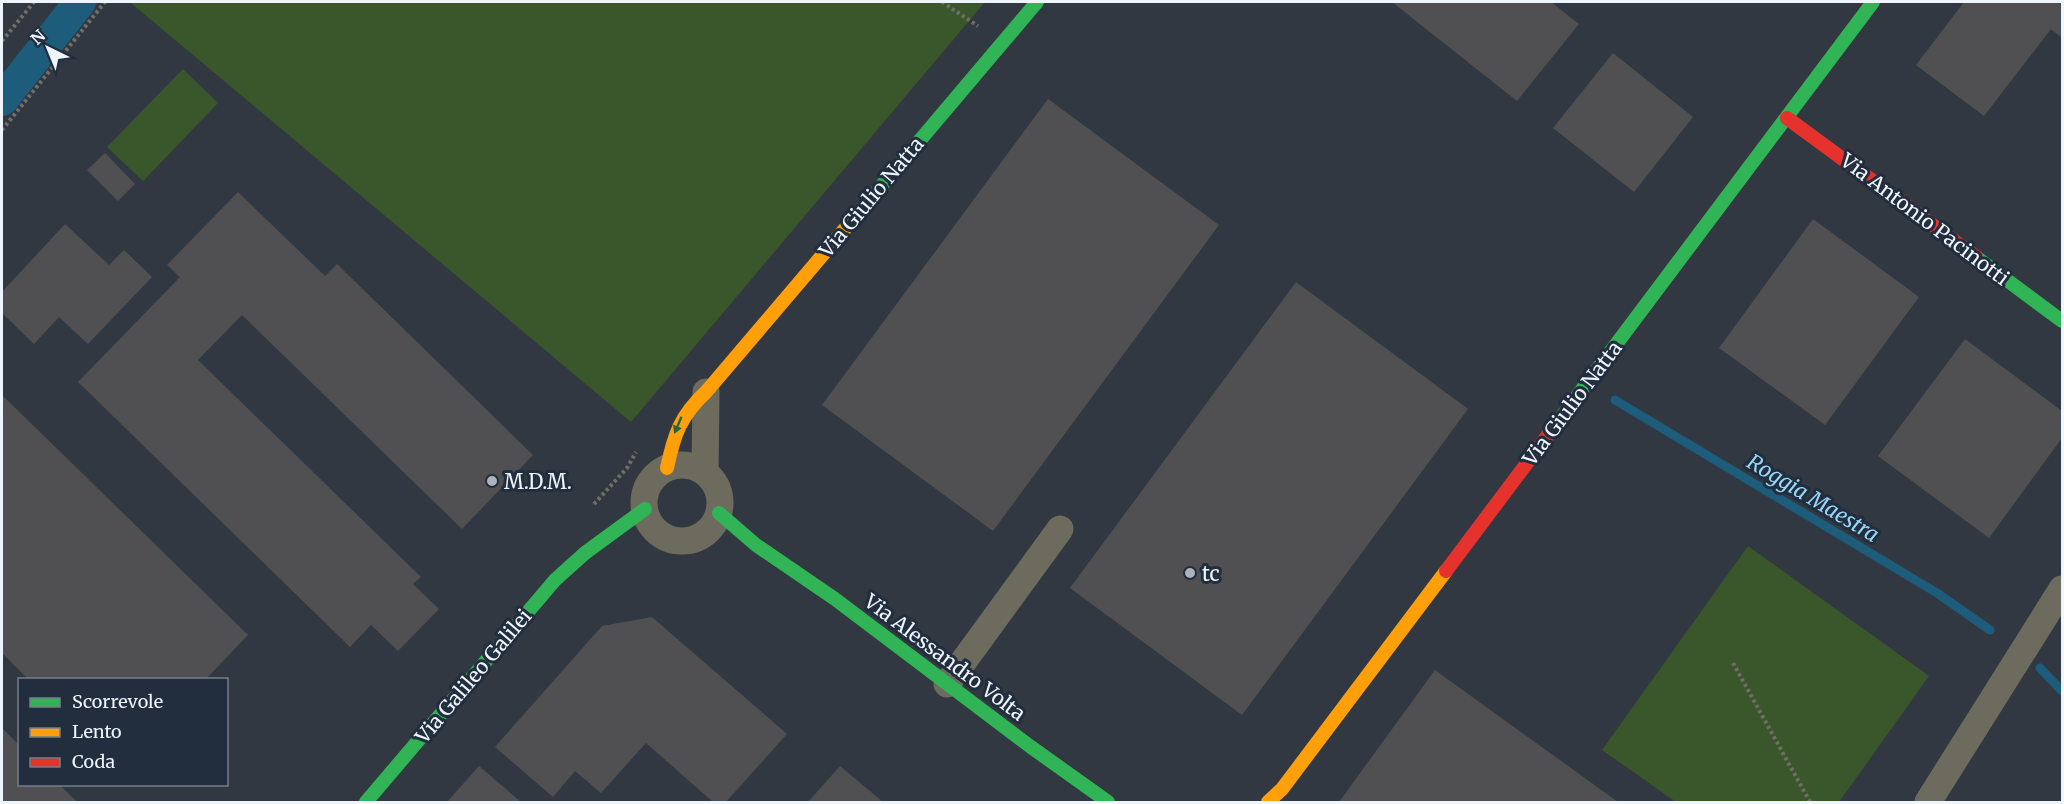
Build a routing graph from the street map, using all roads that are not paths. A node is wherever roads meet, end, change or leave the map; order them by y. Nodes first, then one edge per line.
1 (1037, 2) edge
2 (1873, 2) edge
3 (1787, 118) junction
4 (2062, 321) edge
5 (706, 392) junction
6 (666, 468) junction
7 (705, 472) junction
8 (719, 513) junction
9 (649, 518) junction
10 (1060, 529) dead end
11 (698, 538) junction
12 (756, 545) junction
13 (585, 553) joint
14 (2062, 589) edge
15 (947, 684) junction
16 (366, 802) edge
17 (1108, 802) edge
18 (1268, 802) edge
19 (1928, 802) edge

1 - 5 street, Via Giulio Natta
2 - 3 street, Via Giulio Natta
3 - 4 street, Via Antonio Pacinotti
3 - 18 street, Via Giulio Natta
5 -> 6 street, Via Giulio Natta
5 - 7 street
6 - 7 street
6 - 9 street
7 - 8 street
8 - 11 street
8 - 12 street
9 - 11 street
9 - 13 street, Via Galileo Galilei
10 - 15 street
11 - 12 street
12 - 15 street, Via Alessandro Volta
13 - 16 street, Via Galileo Galilei
14 - 19 street
15 - 17 street, Via Alessandro Volta

